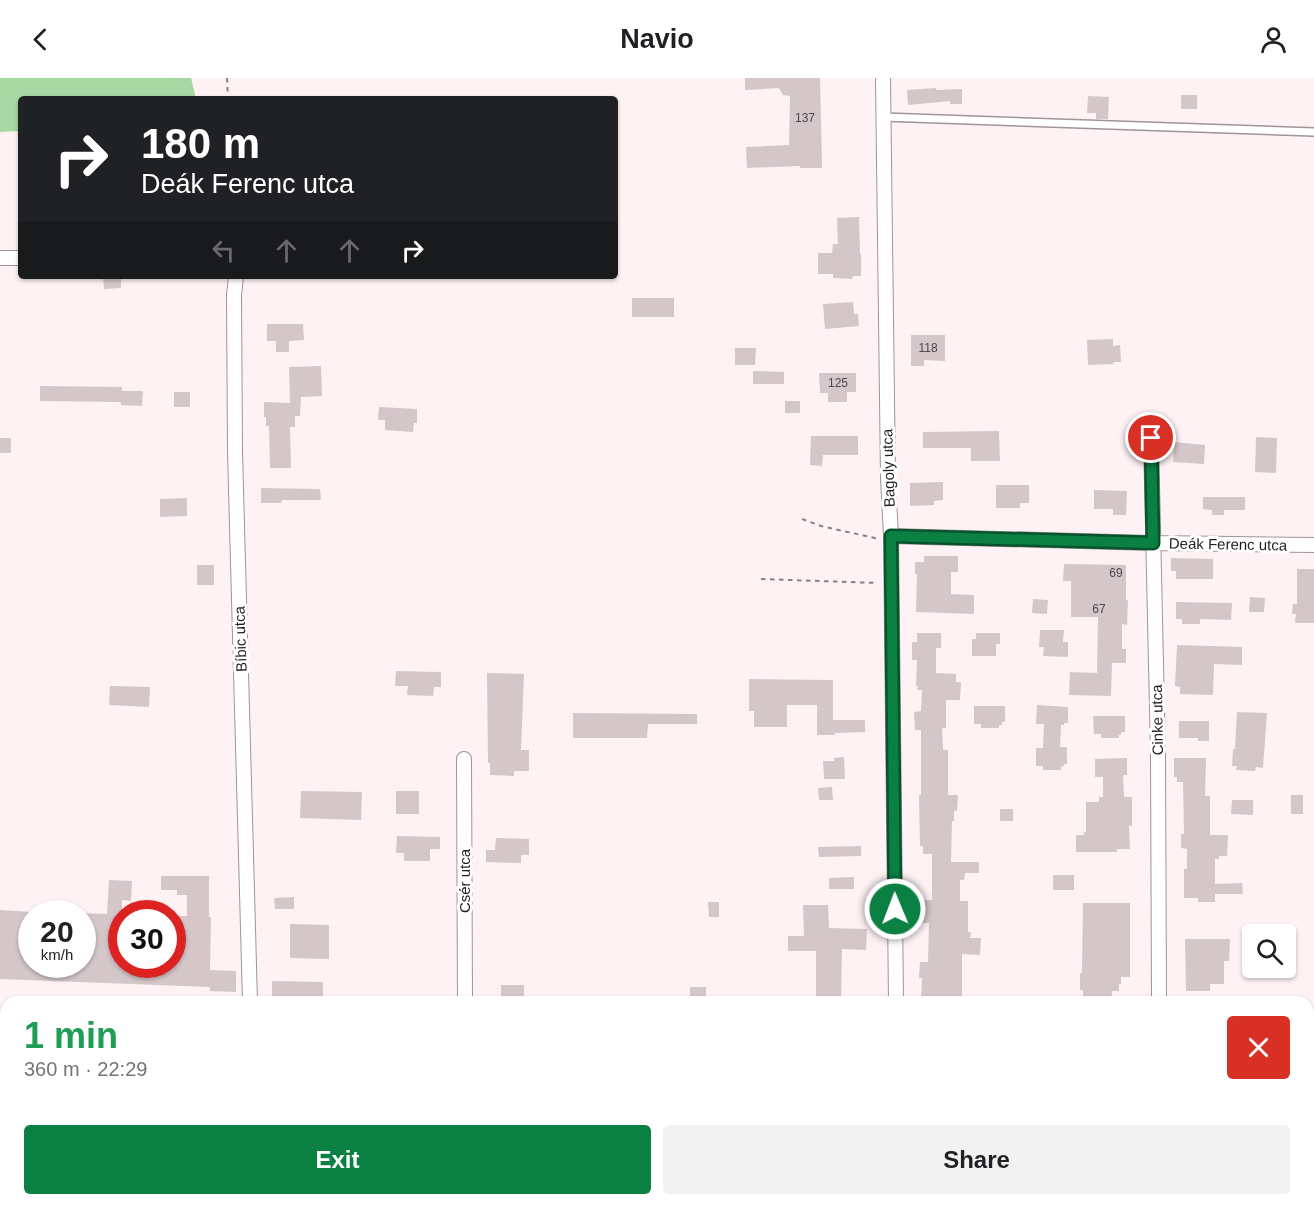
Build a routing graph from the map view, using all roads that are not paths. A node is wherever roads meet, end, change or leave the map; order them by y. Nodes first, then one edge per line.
1 (883, 78) edge
2 (883, 117) junction
3 (1314, 132) edge
4 (0, 258) edge
5 (18, 258) edge
6 (236, 279) edge
7 (1151, 438) dead end
8 (891, 538) junction
9 (1153, 543) junction
10 (1314, 545) edge
11 (464, 759) dead end
12 (250, 996) edge
13 (465, 996) edge
14 (896, 996) edge
15 (1159, 996) edge

1 - 2 street, Bagoly utca
2 - 3 lane
2 - 8 street, Bagoly utca
4 - 5 street
6 - 12 street, Bíbic utca
7 - 9 street, Cinke utca
8 - 9 street, Deák Ferenc utca
8 - 14 street, Bagoly utca
9 - 10 street, Deák Ferenc utca
9 - 15 street, Cinke utca
11 - 13 street, Csér utca

